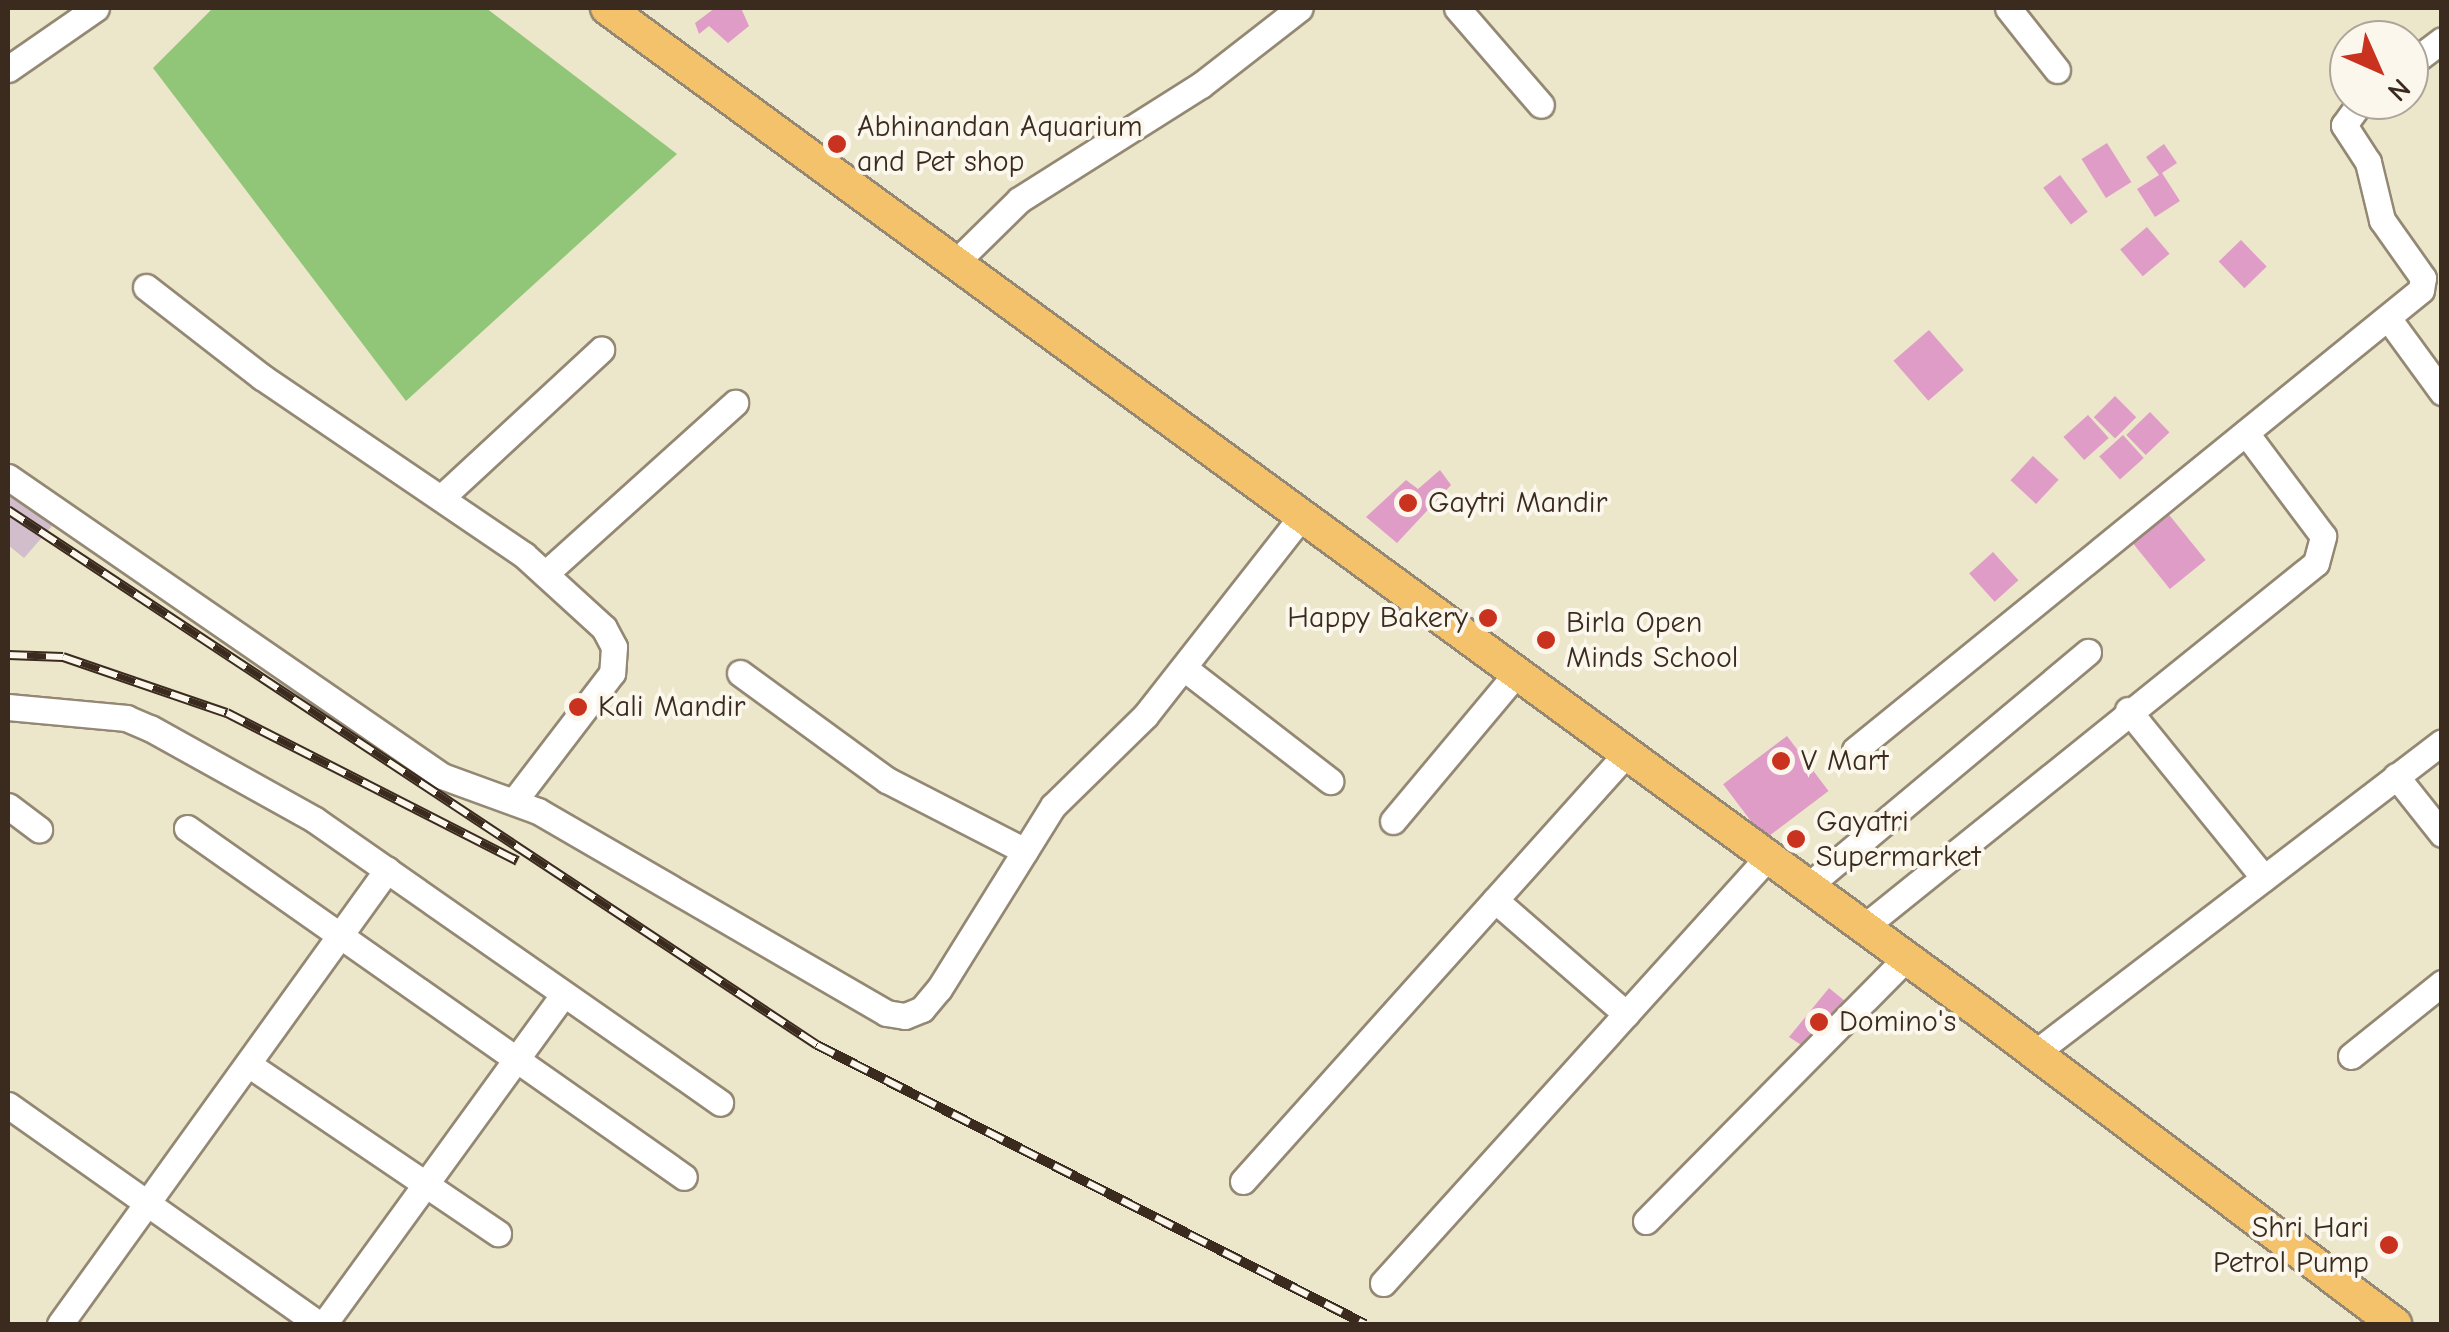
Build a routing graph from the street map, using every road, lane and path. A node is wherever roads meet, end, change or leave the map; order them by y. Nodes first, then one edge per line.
1 (96, 8) edge
2 (607, 8) edge
3 (1300, 8) edge
4 (1457, 8) edge
5 (2008, 8) edge
6 (8, 69) edge
7 (2056, 70) dead end
8 (1540, 105) dead end
9 (2348, 120) edge
10 (957, 260) junction
11 (146, 287) dead end
12 (2388, 318) junction
13 (601, 350) dead end
14 (2442, 392) edge
15 (734, 403) dead end
16 (2246, 433) junction
17 (8, 477) edge
18 (442, 498) junction
19 (1301, 518) junction
20 (545, 574) junction
21 (2088, 652) dead end
22 (1184, 668) junction
23 (740, 672) dead end
24 (1516, 674) junction
25 (8, 707) edge
26 (2128, 710) junction
27 (2442, 742) edge
28 (1855, 750) dead end
29 (1626, 754) junction
30 (2396, 776) junction
31 (1330, 781) dead end
32 (514, 801) junction
33 (8, 806) edge
34 (1392, 821) dead end
35 (186, 828) dead end
36 (39, 829) dead end
37 (2442, 834) edge
38 (1025, 851) junction
39 (1768, 857) junction
40 (387, 870) junction
41 (2264, 878) junction
42 (1808, 886) junction
43 (1495, 900) junction
44 (1864, 927) junction
45 (341, 936) junction
46 (1904, 960) junction
47 (2442, 982) edge
48 (563, 995) junction
49 (1626, 1014) junction
50 (2035, 1053) junction
51 (2351, 1056) dead end
52 (514, 1062) junction
53 (248, 1064) junction
54 (720, 1102) dead end
55 (8, 1105) edge
56 (684, 1177) dead end
57 (1242, 1181) dead end
58 (424, 1186) junction
59 (146, 1204) junction
60 (1646, 1221) dead end
61 (498, 1233) dead end
62 (1383, 1283) dead end
63 (60, 1324) edge
64 (322, 1324) edge
65 (2395, 1324) edge

1 - 6 street
2 - 10 main road
3 - 10 street
4 - 8 street
5 - 7 street
9 - 12 street
10 - 19 main road
11 - 18 street
12 - 14 street
12 - 16 street
13 - 18 street
15 - 20 street
16 - 26 street
16 - 28 street
17 - 32 street
18 - 20 street
19 - 22 street
19 - 24 main road
20 - 32 street
21 - 42 street
22 - 31 street
22 - 38 street
23 - 38 street
24 - 29 main road
24 - 34 street
25 - 40 street
26 - 41 street
26 - 44 street
27 - 30 street
29 - 39 main road
29 - 43 street
30 - 37 street
30 - 41 street
32 - 38 street
33 - 36 street
35 - 45 street
39 - 42 main road
39 - 49 street
40 - 45 street
40 - 48 street
41 - 50 street
42 - 44 main road
43 - 49 street
43 - 57 street
44 - 46 main road
45 - 52 street
45 - 53 street
46 - 50 main road
46 - 60 street
47 - 51 street
48 - 52 street
48 - 54 street
49 - 62 street
50 - 65 main road
52 - 56 street
52 - 58 street
53 - 58 street
53 - 59 street
55 - 59 street
58 - 61 street
58 - 64 street
59 - 63 street
59 - 64 street

